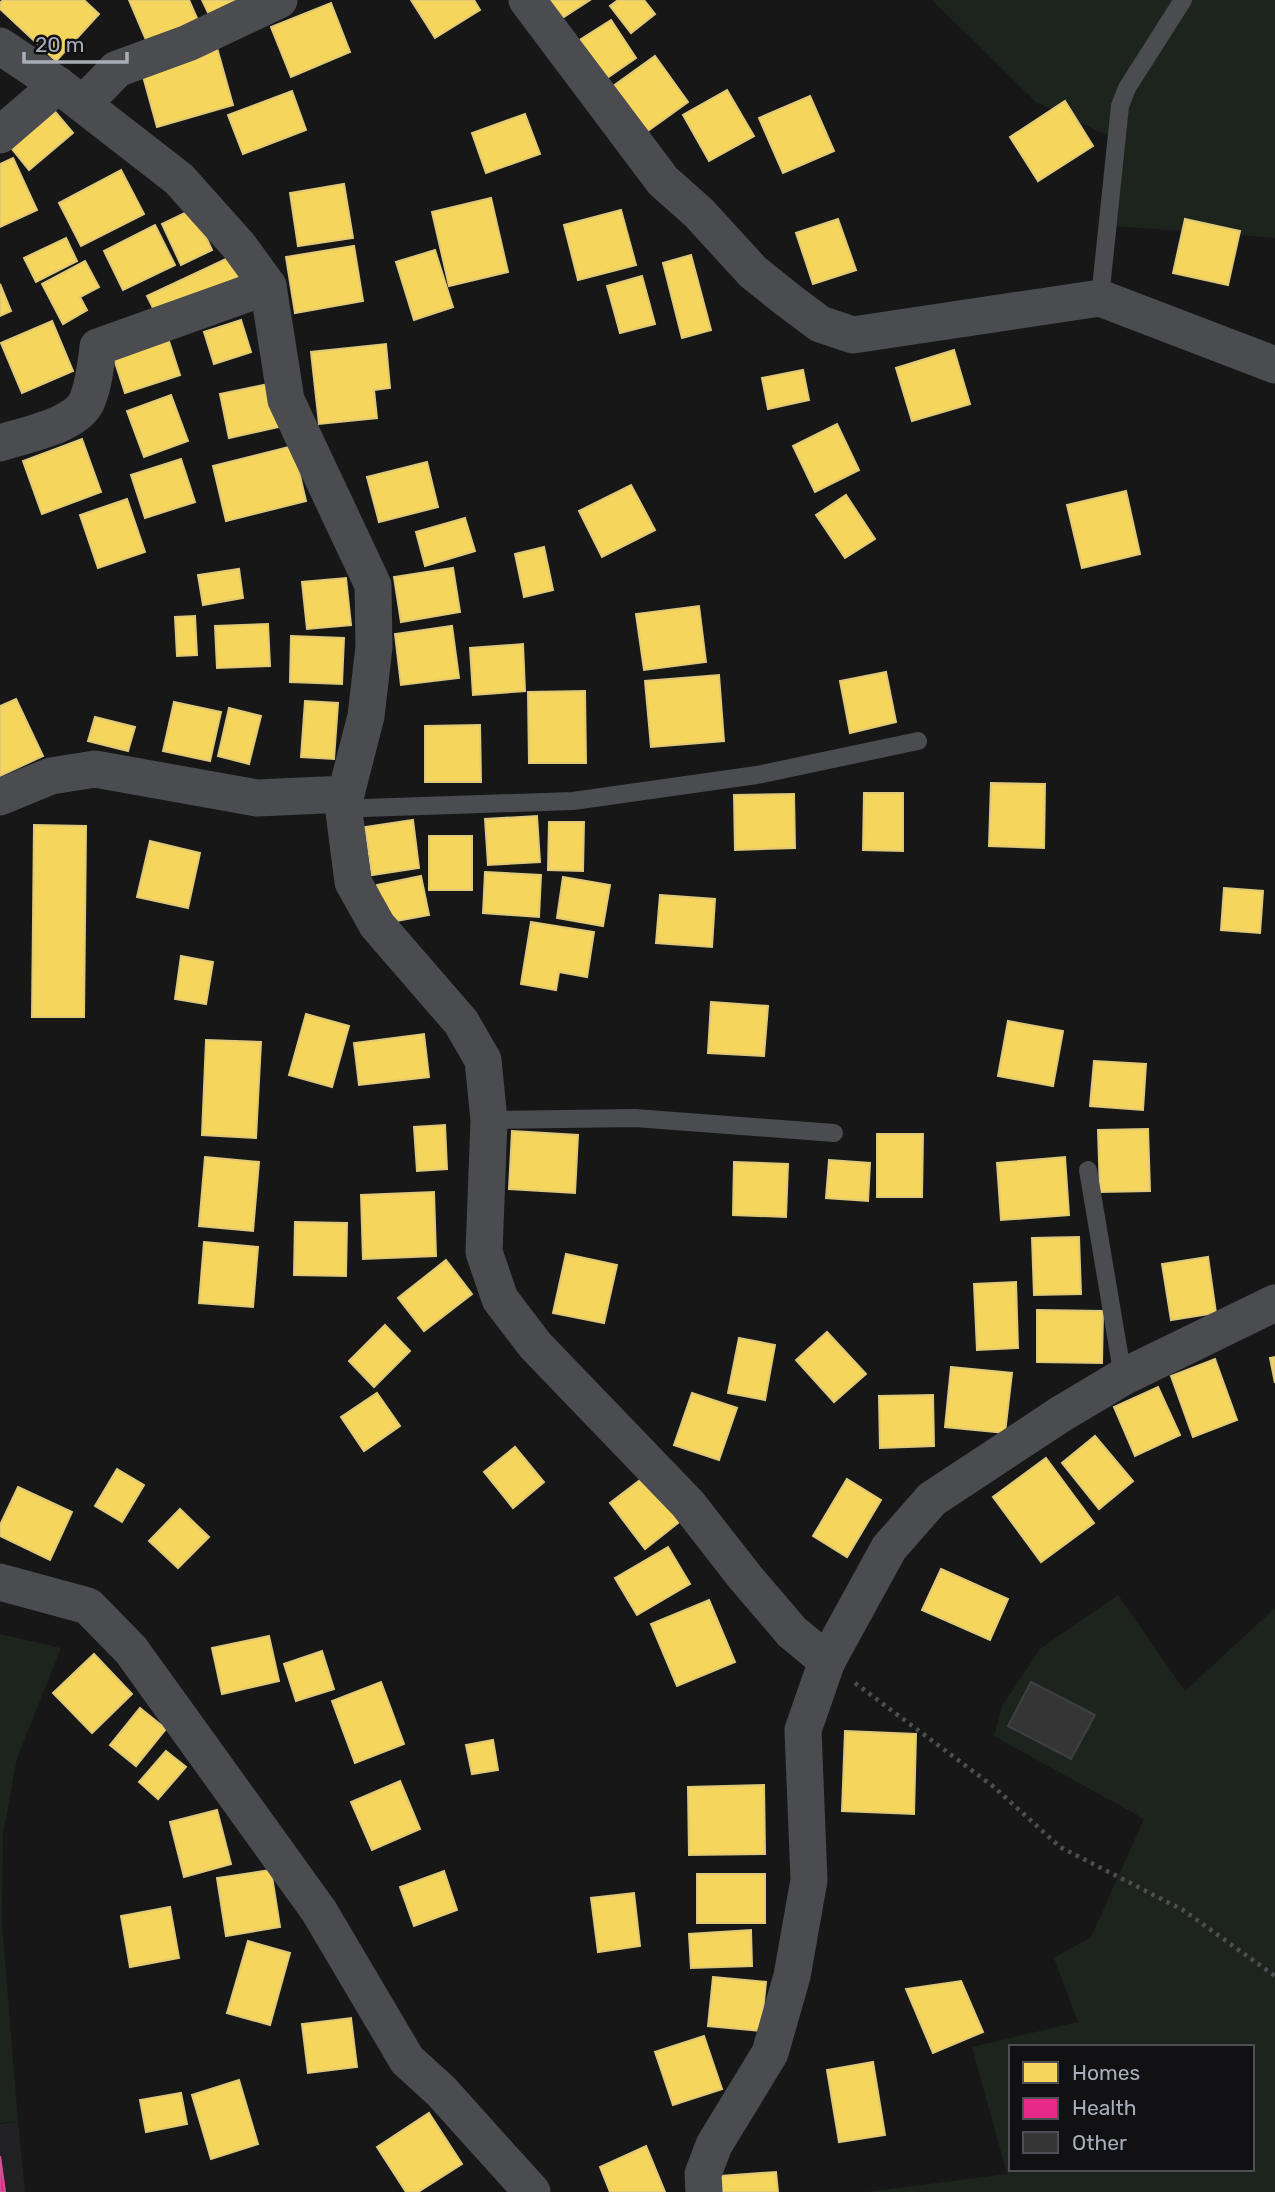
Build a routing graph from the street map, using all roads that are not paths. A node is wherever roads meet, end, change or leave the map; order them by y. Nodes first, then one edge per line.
1 (279, 0) edge
2 (527, 0) edge
3 (1183, 0) edge
4 (0, 46) edge
5 (70, 94) junction
6 (0, 135) edge
7 (268, 286) junction
8 (1100, 298) junction
9 (1275, 365) edge
10 (0, 443) edge
11 (918, 741) dead end
12 (0, 797) edge
13 (345, 803) junction
14 (489, 1119) junction
15 (834, 1133) dead end
16 (1088, 1170) dead end
17 (1275, 1303) edge
18 (1123, 1377) junction
19 (0, 1582) edge
20 (827, 1661) junction
21 (532, 2192) edge
22 (704, 2192) edge

1 - 5 street
2 - 8 street
3 - 8 lane
4 - 5 street
5 - 6 street
5 - 7 street
7 - 10 street
7 - 13 street
8 - 9 street
11 - 13 lane
12 - 13 street
13 - 14 street
14 - 15 lane
14 - 20 street
16 - 18 lane
17 - 18 street
18 - 20 street
19 - 21 street
20 - 22 street

